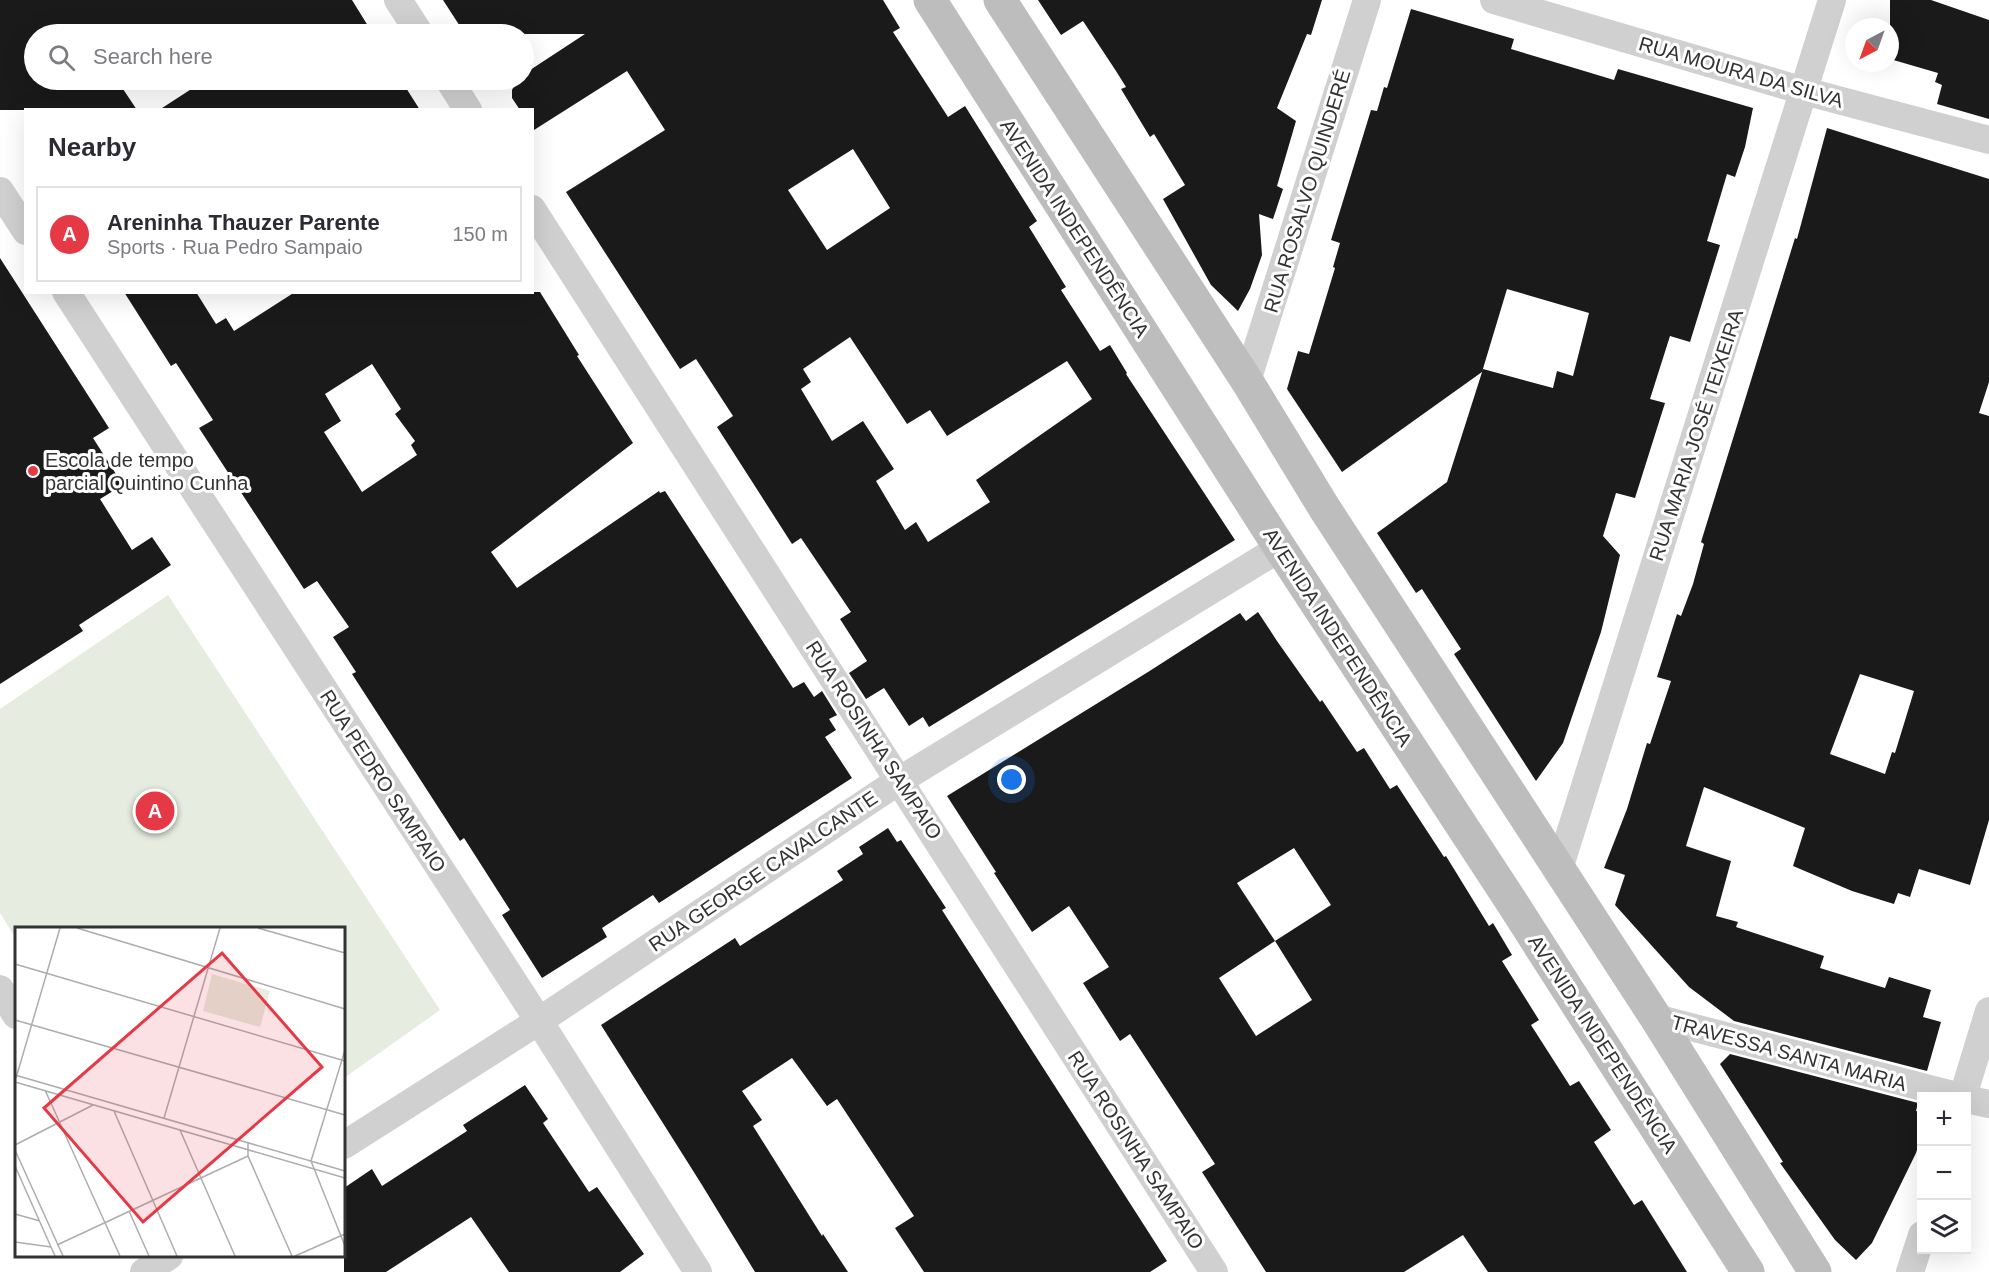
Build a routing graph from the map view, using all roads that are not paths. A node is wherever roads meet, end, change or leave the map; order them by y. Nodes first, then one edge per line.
1 (398, 0) edge
2 (930, 0) edge
3 (1000, 0) edge
4 (1367, 0) edge
5 (1494, 0) edge
6 (1832, 0) edge
7 (414, 24) edge
8 (455, 90) edge
9 (1804, 91) junction
10 (467, 108) edge
11 (1989, 140) edge
12 (0, 191) edge
13 (534, 212) edge
14 (24, 228) edge
15 (67, 294) edge
16 (1248, 381) junction
17 (1280, 548) junction
18 (900, 780) junction
19 (1558, 869) junction
20 (0, 989) edge
21 (1989, 1011) edge
22 (15, 1013) edge
23 (1656, 1018) junction
24 (539, 1021) junction
25 (1942, 1092) edge
26 (1967, 1092) edge
27 (1971, 1100) edge
28 (1989, 1104) edge
29 (345, 1144) edge
30 (1917, 1250) edge
31 (167, 1257) edge
32 (170, 1257) edge
33 (144, 1272) edge
34 (179, 1272) edge
35 (698, 1272) edge
36 (1214, 1272) edge
37 (1748, 1272) edge
38 (1815, 1272) edge
39 (1910, 1272) edge

1 - 7 street
2 - 17 main road, AVENIDA INDEPENDÊNCIA
3 - 16 main road
4 - 16 street, RUA ROSALVO QUINDERÉ
5 - 9 street, RUA MOURA DA SILVA
6 - 9 street, RUA MARIA JOSÉ TEIXEIRA
8 - 10 street
9 - 11 street, RUA MOURA DA SILVA
9 - 19 street, RUA MARIA JOSÉ TEIXEIRA
12 - 14 street
13 - 18 street, RUA ROSINHA SAMPAIO
15 - 24 street, RUA PEDRO SAMPAIO
16 - 19 main road
17 - 18 street, RUA GEORGE CAVALCANTE
17 - 37 main road, AVENIDA INDEPENDÊNCIA
18 - 24 street, RUA GEORGE CAVALCANTE
18 - 36 street, RUA ROSINHA SAMPAIO
19 - 23 main road
20 - 22 street
21 - 26 street
23 - 25 street, TRAVESSA SANTA MARIA
23 - 38 main road
24 - 29 street, RUA GEORGE CAVALCANTE
24 - 35 street, RUA PEDRO SAMPAIO
27 - 28 street
30 - 39 street
31 - 33 street
32 - 34 street

